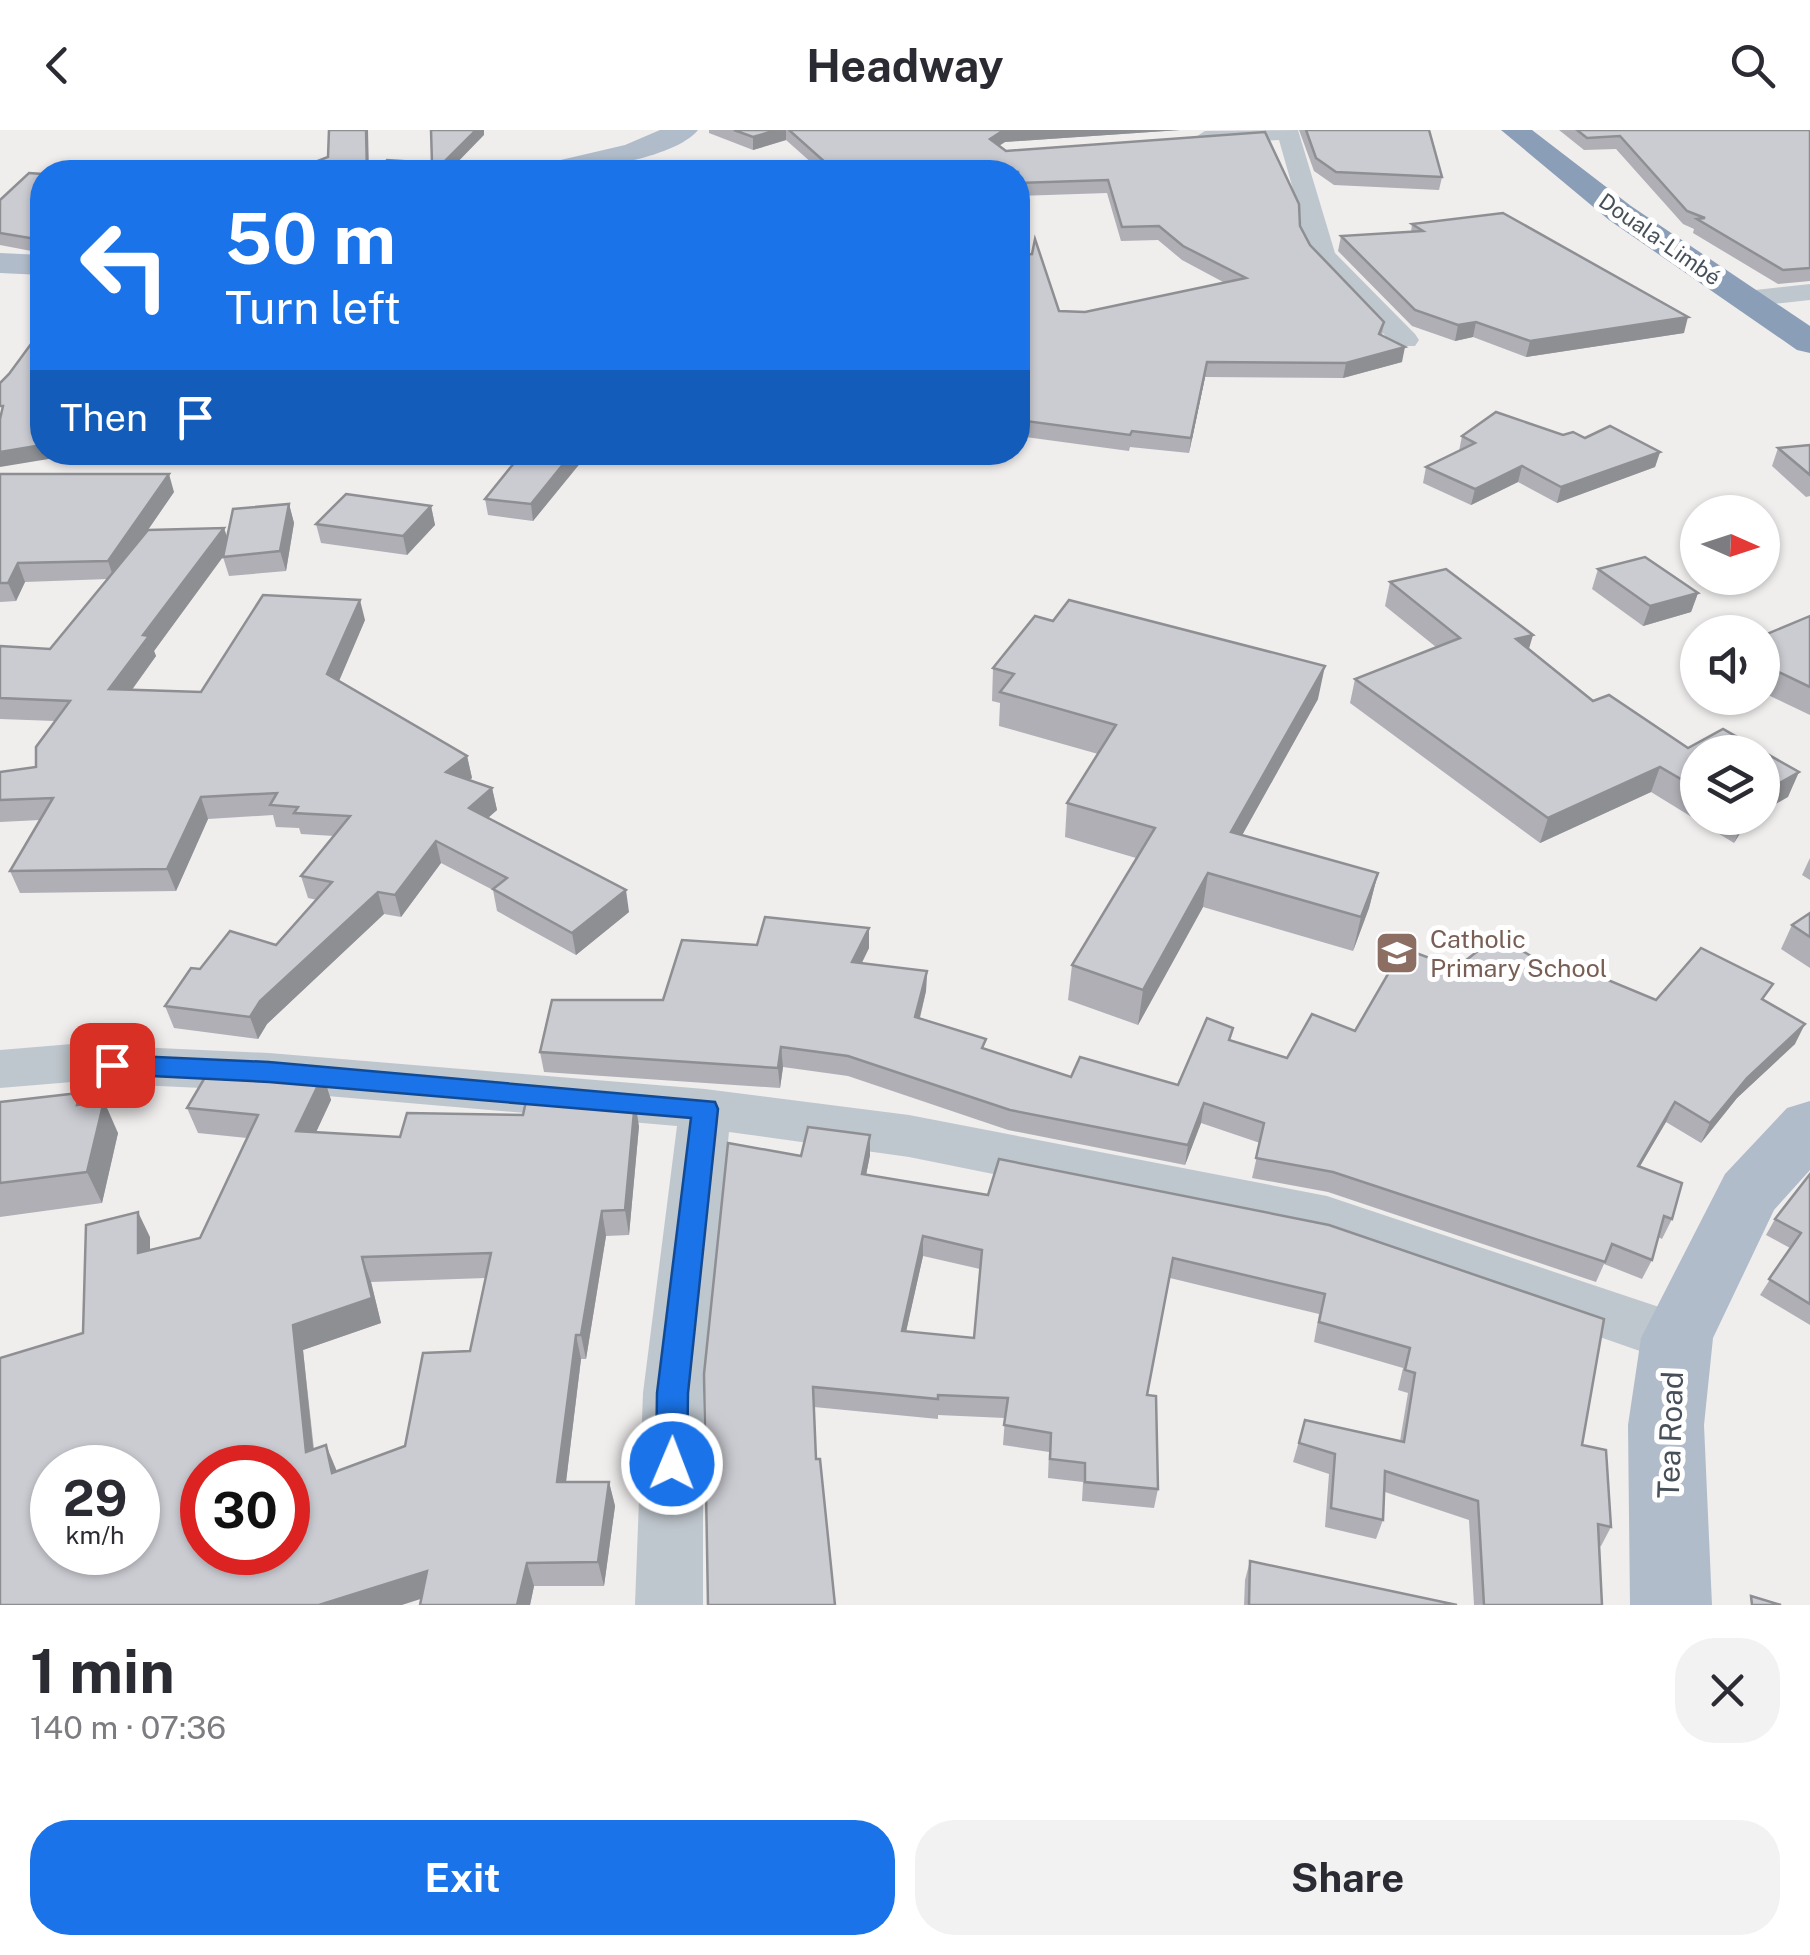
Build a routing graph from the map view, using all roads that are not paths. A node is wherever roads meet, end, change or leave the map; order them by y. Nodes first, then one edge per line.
1 (684, 130) edge
2 (1515, 130) edge
3 (1287, 132) edge
4 (1182, 140) edge
5 (595, 160) edge
6 (0, 264) edge
7 (30, 265) edge
8 (1810, 292) edge
9 (1746, 299) junction
10 (1404, 340) dead end
11 (1810, 342) edge
12 (0, 1069) edge
13 (705, 1109) junction
14 (1810, 1126) edge
15 (1677, 1338) junction
16 (669, 1605) edge
17 (1671, 1605) edge

1 - 5 main road
2 - 9 highway, Douala-Limbé
3 - 4 street
3 - 10 street
6 - 7 main road
8 - 9 street
9 - 11 highway, Douala-Limbé
12 - 13 street
13 - 15 street
13 - 16 street
14 - 15 main road, Tea Road
15 - 17 main road, Tea Road

